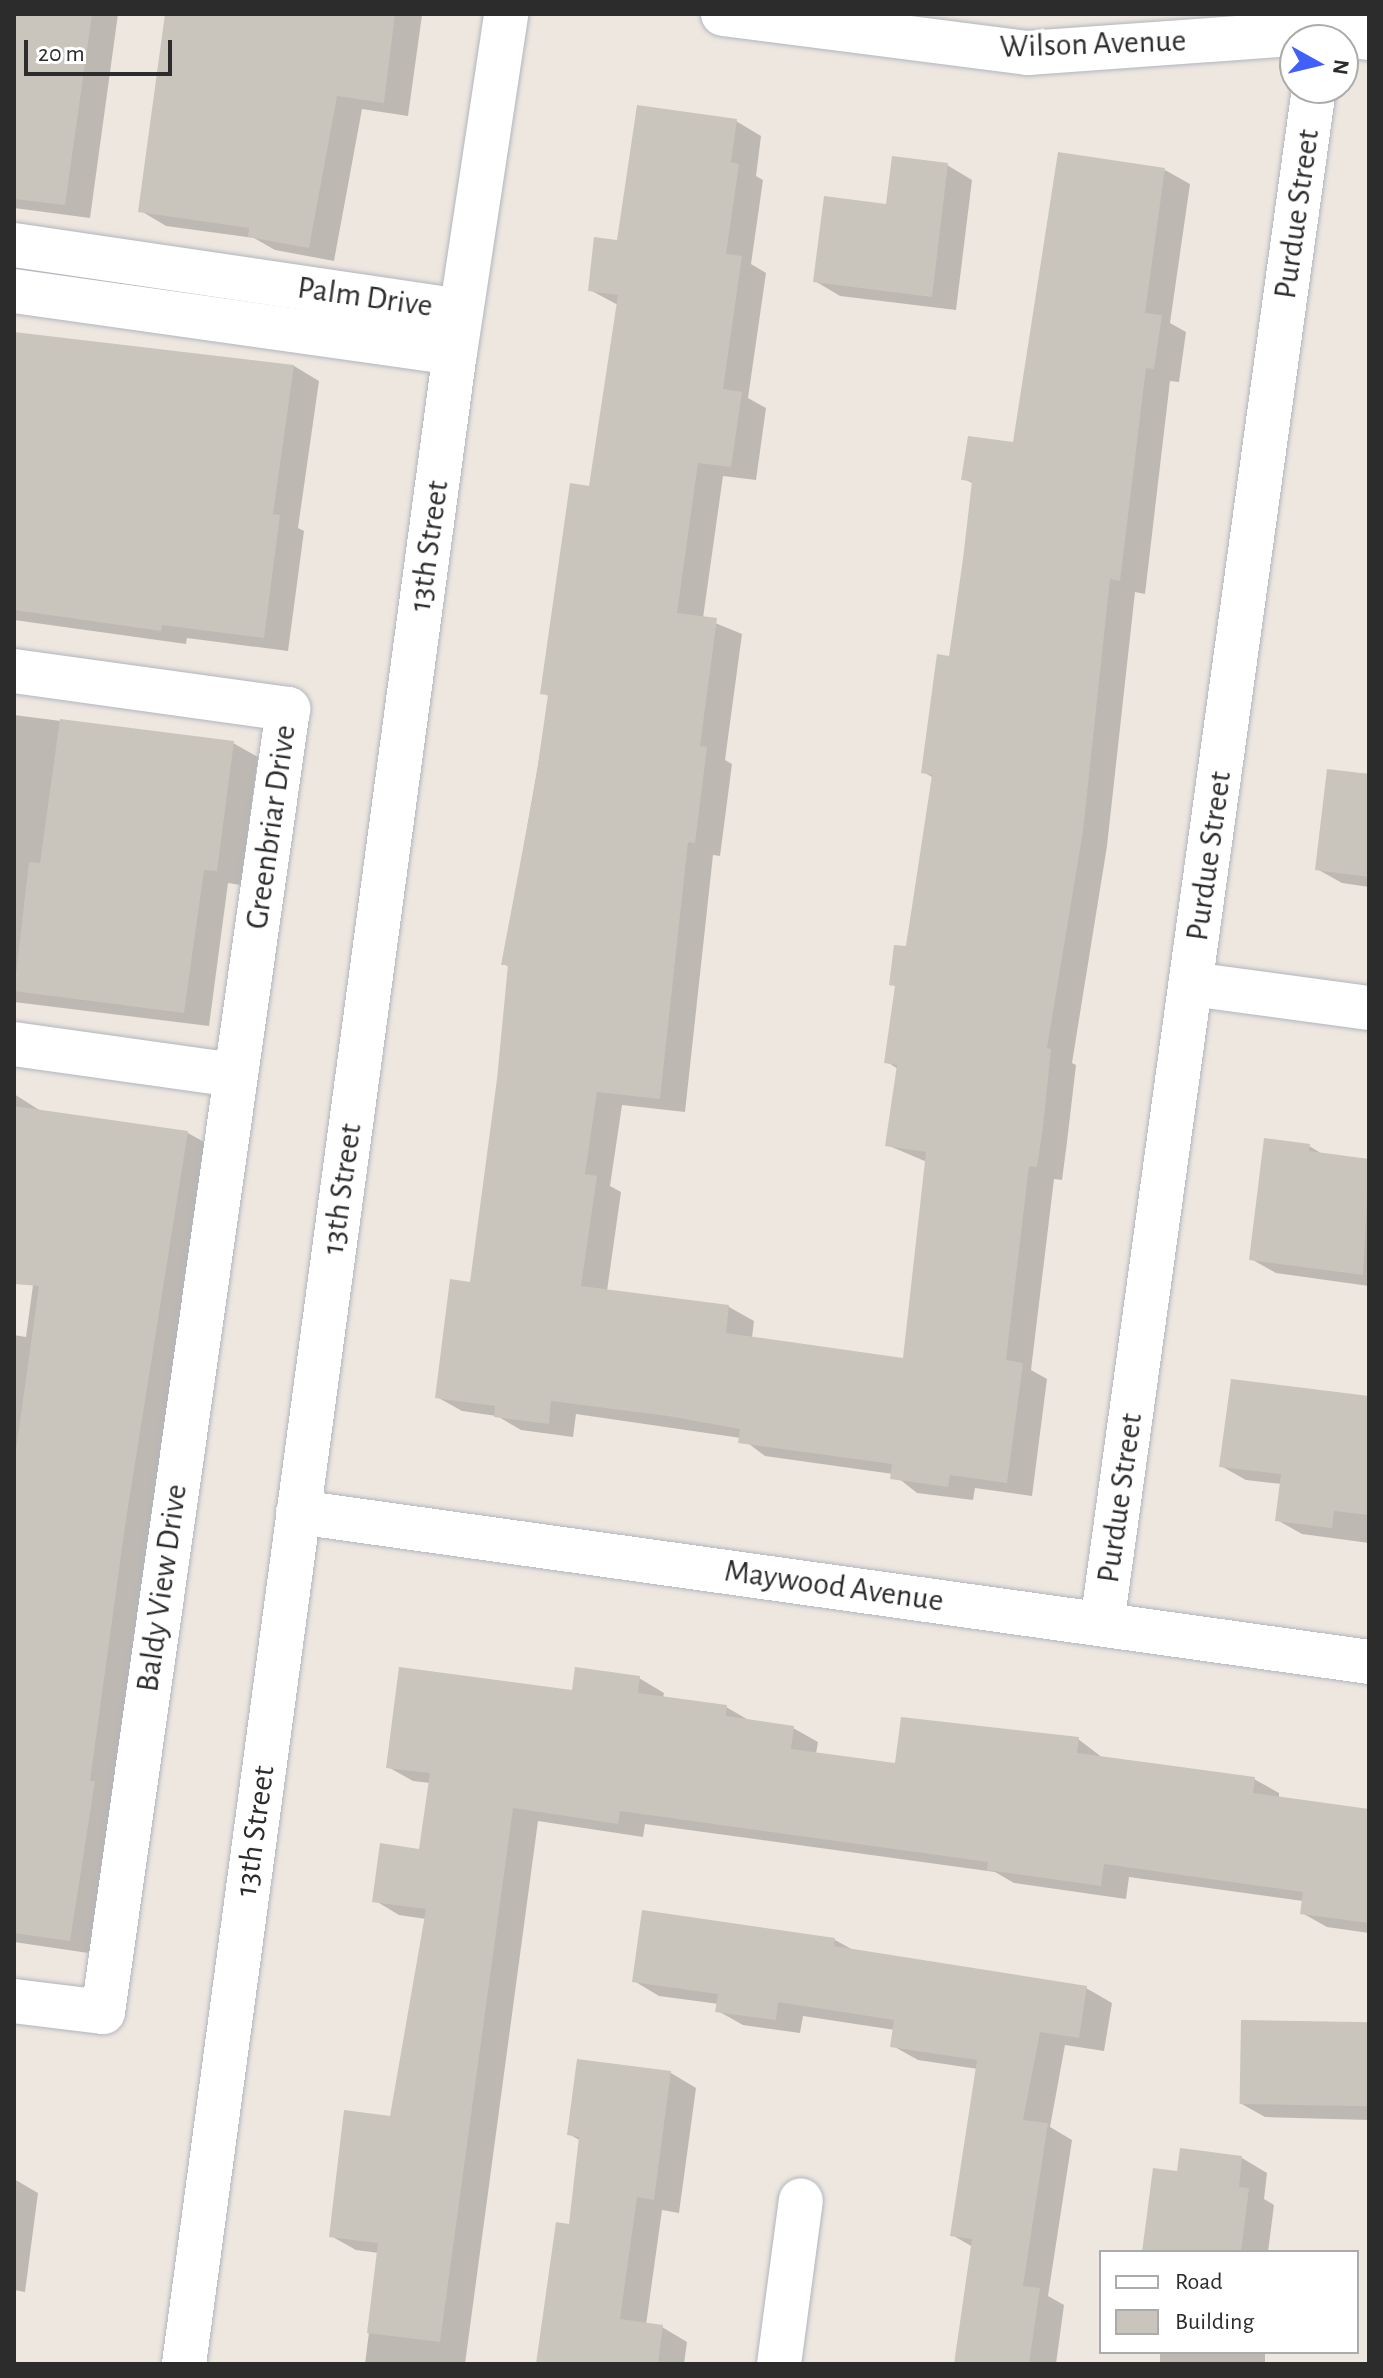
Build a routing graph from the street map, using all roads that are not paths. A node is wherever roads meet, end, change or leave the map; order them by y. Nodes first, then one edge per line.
1 (506, 14) edge
2 (723, 14) edge
3 (1279, 38) edge
4 (1312, 104) edge
5 (25, 247) edge
6 (155, 266) junction
7 (268, 283) junction
8 (22, 292) edge
9 (151, 310) junction
10 (461, 311) junction
11 (263, 326) junction
12 (455, 353) junction
13 (14, 671) edge
14 (1191, 984) junction
15 (1369, 1008) edge
16 (14, 1044) edge
17 (234, 1075) junction
18 (298, 1512) junction
19 (1102, 1624) junction
20 (1369, 1662) edge
21 (14, 2001) edge
22 (801, 2200) dead end
23 (184, 2364) edge
24 (779, 2364) edge

1 - 10 street, 13th Street
2 - 3 street, Wilson Avenue
4 - 14 street, Purdue Street
5 - 6 street, Palm Drive
5 - 8 street, Palm Drive
6 - 7 street, Palm Drive
6 - 9 street
7 - 10 street, Palm Drive
7 - 11 street, Palm Drive
8 - 9 street, Palm Drive
9 - 11 street, Palm Drive
10 - 12 street, 13th Street
11 - 12 street, Palm Drive
12 - 18 street, 13th Street
13 - 17 street, Greenbriar Drive
14 - 15 street
14 - 19 street, Purdue Street
16 - 17 street
17 - 21 street, Baldy View Drive
18 - 19 street, Maywood Avenue
18 - 23 street, 13th Street
19 - 20 street, Maywood Avenue
22 - 24 street

